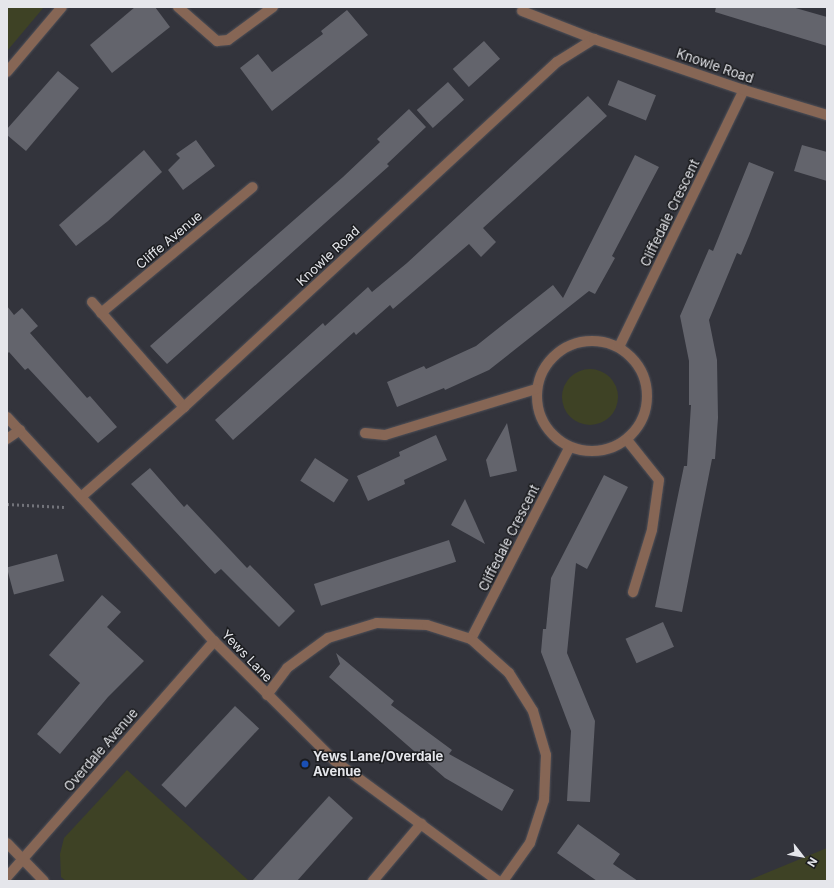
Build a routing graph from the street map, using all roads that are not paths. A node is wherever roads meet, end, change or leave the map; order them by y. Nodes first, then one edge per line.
1 (62, 7) edge
2 (178, 7) edge
3 (273, 7) edge
4 (522, 11) dead end
5 (594, 39) junction
6 (7, 72) edge
7 (744, 90) junction
8 (827, 115) edge
9 (253, 187) dead end
10 (92, 302) dead end
11 (101, 313) junction
12 (619, 347) junction
13 (536, 389) junction
14 (184, 406) junction
15 (7, 417) edge
16 (20, 430) junction
17 (365, 433) dead end
18 (7, 439) edge
19 (627, 440) junction
20 (569, 448) junction
21 (81, 497) junction
22 (633, 592) dead end
23 (471, 639) junction
24 (214, 641) junction
25 (267, 695) junction
26 (421, 824) junction
27 (7, 843) edge
28 (24, 859) junction
29 (7, 877) edge
30 (44, 881) edge
31 (373, 881) edge
32 (498, 881) edge
33 (503, 881) edge

1 - 6 street
2 - 3 street
4 - 5 street, Knowle Road
5 - 7 street, Knowle Road
5 - 14 street, Knowle Road
7 - 8 street, Knowle Road
7 - 12 street, Cliffedale Crescent
9 - 11 street, Cliffe Avenue
10 - 11 street
11 - 14 street
12 - 13 street
12 - 19 street
13 - 17 street
13 - 20 street
14 - 21 street, Knowle Road
15 - 16 street, Yews Lane
16 - 18 street
16 - 21 street, Yews Lane
19 - 20 street
19 - 22 street
20 - 23 street, Cliffedale Crescent
21 - 24 street, Yews Lane
23 - 25 street
23 - 33 street
24 - 25 street, Yews Lane
24 - 28 street, Overdale Avenue
25 - 26 street, Yews Lane
26 - 31 street
26 - 32 street, Yews Lane
27 - 28 street
28 - 29 street, Overdale Avenue
28 - 30 street

